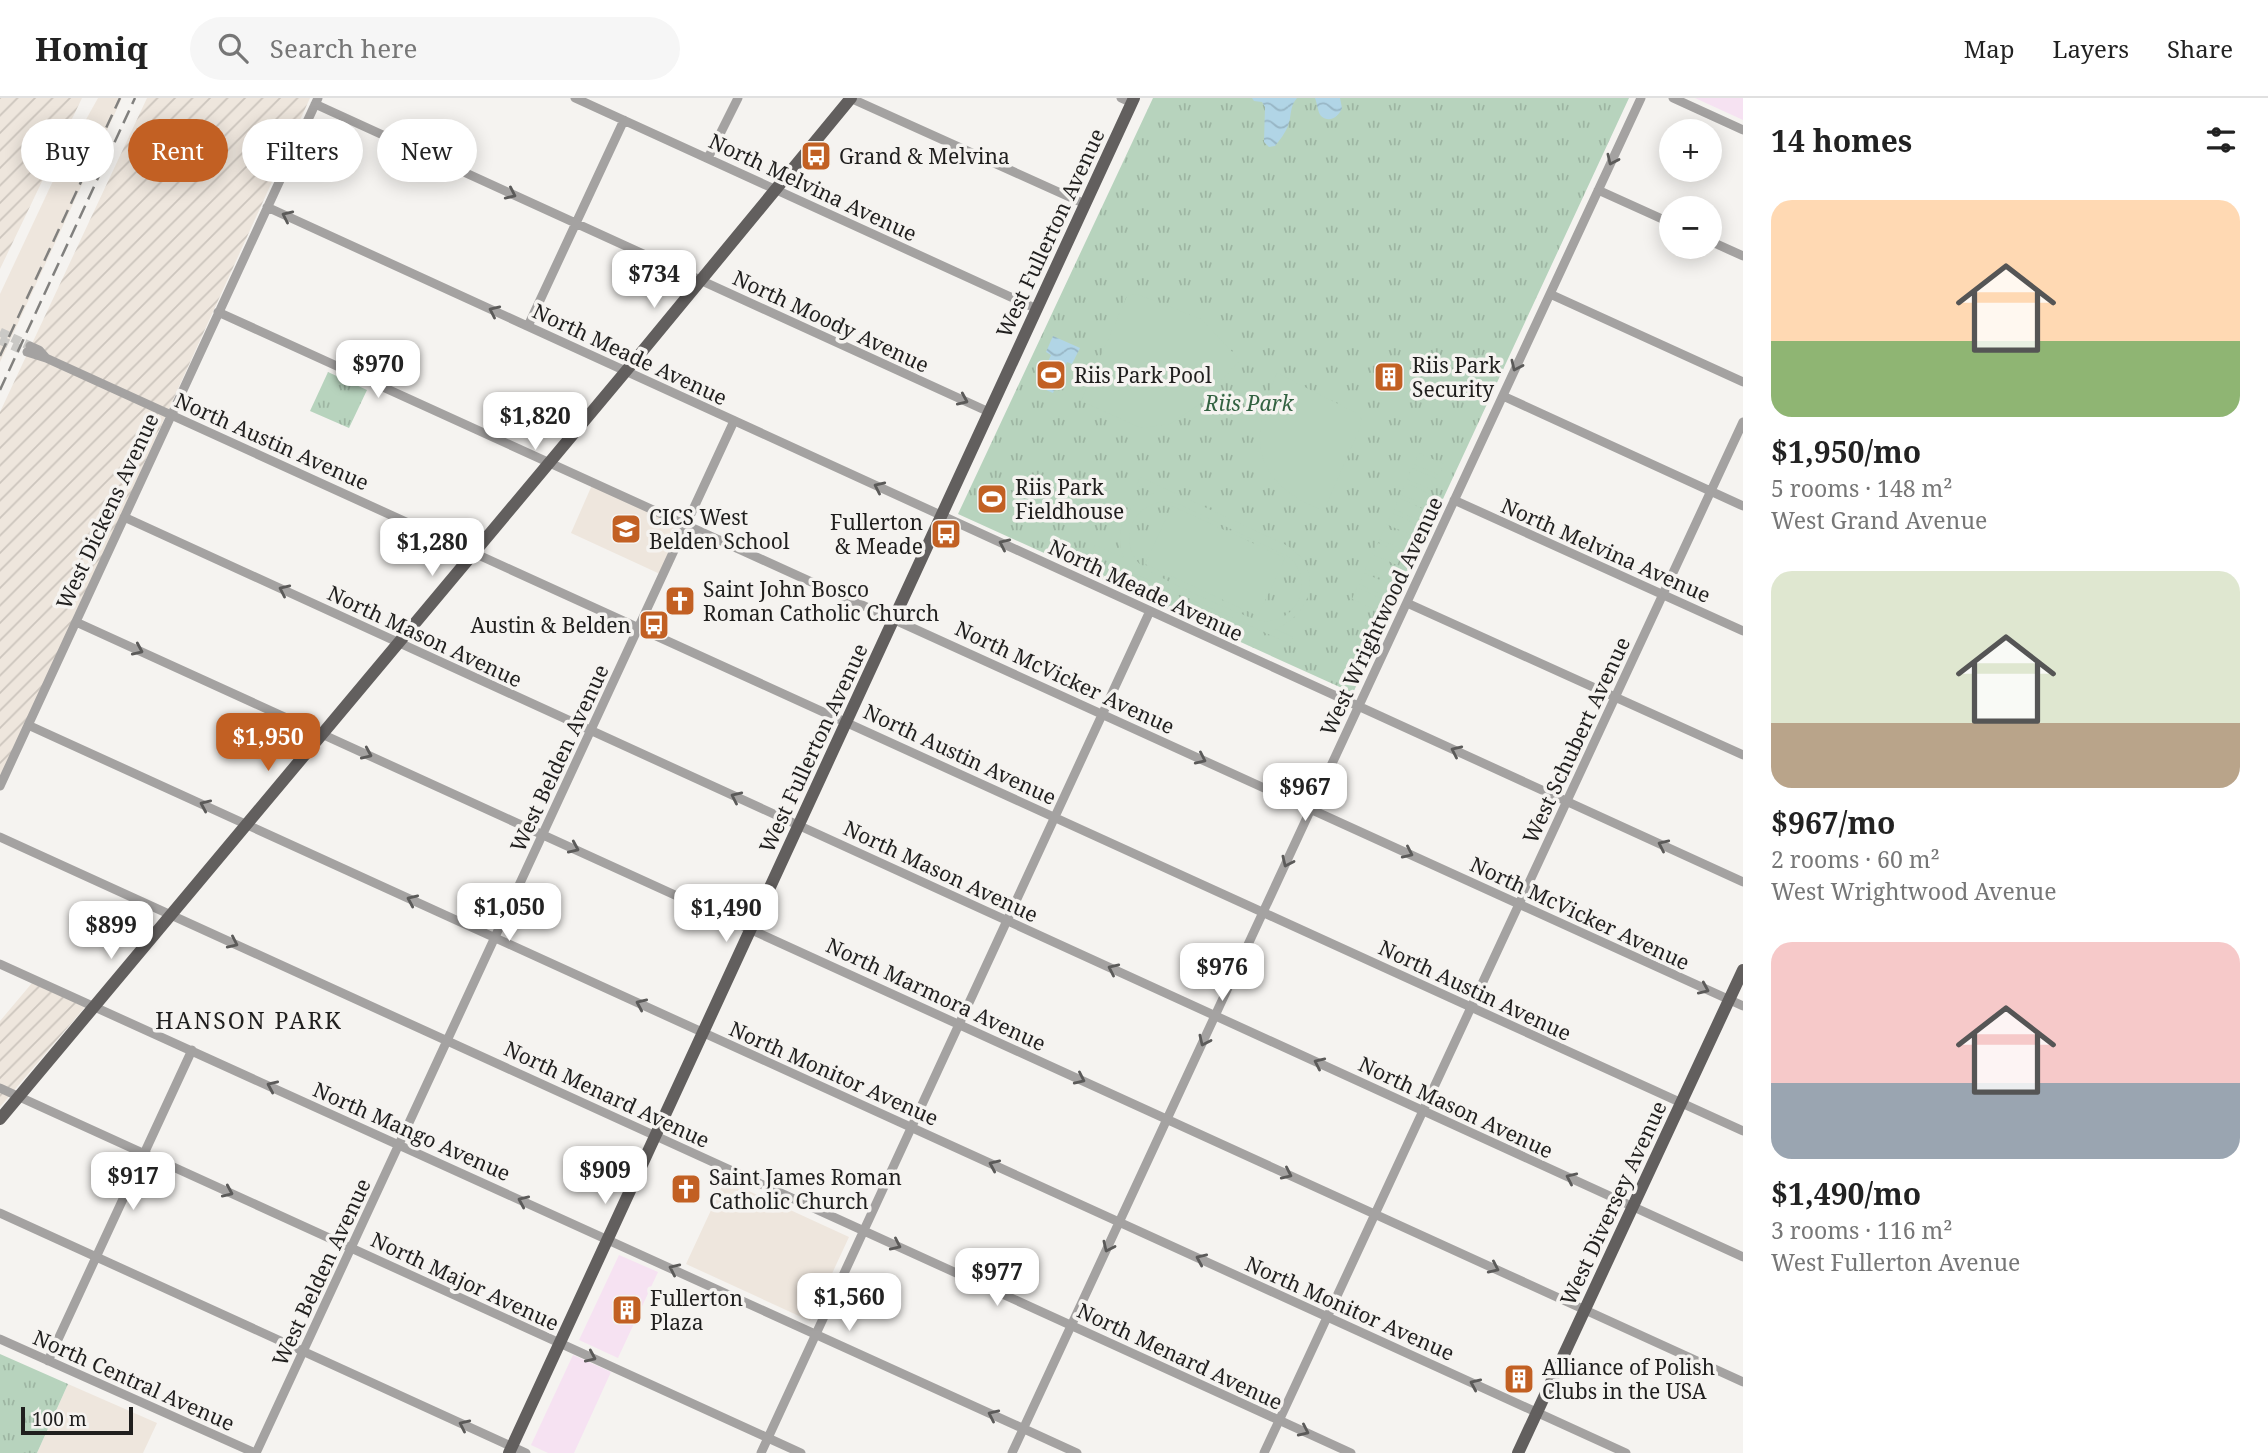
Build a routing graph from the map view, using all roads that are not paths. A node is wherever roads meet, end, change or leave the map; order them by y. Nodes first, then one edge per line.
1 (575, 98) edge
2 (738, 98) edge
3 (850, 98) edge
4 (1641, 98) edge
5 (1673, 98) edge
6 (1129, 100) edge
7 (316, 101) edge
8 (624, 120) junction
9 (1743, 130) edge
10 (708, 158) junction
11 (775, 188) junction
12 (1598, 190) junction
13 (1085, 204) junction
14 (267, 207) junction
15 (1659, 218) edge
16 (576, 223) junction
17 (1722, 246) edge
18 (1743, 256) edge
19 (700, 280) junction
20 (1550, 294) junction
21 (1037, 309) junction
22 (218, 312) junction
23 (528, 326) junction
24 (28, 349) tunnel mouth
25 (626, 371) junction
26 (1743, 382) edge
27 (1503, 396) junction
28 (989, 412) junction
29 (171, 414) junction
30 (734, 421) junction
31 (1743, 422) edge
32 (549, 461) junction
33 (1711, 492) junction
34 (1454, 500) junction
35 (1743, 506) edge
36 (942, 515) junction
37 (124, 517) junction
38 (686, 524) junction
39 (475, 552) junction
40 (1663, 595) junction
41 (1407, 603) junction
42 (1150, 611) junction
43 (894, 619) junction
44 (76, 622) junction
45 (639, 627) junction
46 (1743, 631) edge
47 (399, 643) junction
48 (1615, 698) junction
49 (1359, 706) junction
50 (1102, 714) junction
51 (846, 722) junction
52 (28, 725) junction
53 (591, 730) junction
54 (322, 734) junction
55 (1743, 755) edge
56 (0, 786) edge
57 (1567, 801) junction
58 (1311, 809) junction
59 (1055, 817) junction
60 (246, 824) junction
61 (799, 825) junction
62 (543, 834) junction
63 (0, 837) edge
64 (1743, 882) edge
65 (1519, 904) junction
66 (1263, 912) junction
67 (171, 914) junction
68 (1007, 920) junction
69 (751, 929) junction
70 (495, 937) junction
71 (0, 964) edge
72 (1743, 970) edge
73 (1729, 1000) junction
74 (94, 1006) junction
75 (1743, 1006) edge
76 (1471, 1007) junction
77 (1215, 1016) junction
78 (959, 1024) junction
79 (703, 1032) junction
80 (447, 1040) junction
81 (192, 1050) junction
82 (0, 1088) edge
83 (19, 1096) junction
84 (1681, 1103) junction
85 (1423, 1111) junction
86 (0, 1119) edge
87 (1167, 1119) junction
88 (912, 1127) junction
89 (1743, 1132) edge
90 (656, 1136) junction
91 (399, 1144) junction
92 (144, 1153) junction
93 (1633, 1207) junction
94 (0, 1213) edge
95 (1375, 1214) junction
96 (1119, 1222) junction
97 (864, 1230) junction
98 (608, 1239) junction
99 (351, 1248) junction
100 (96, 1257) junction
101 (1743, 1257) edge
102 (1585, 1310) junction
103 (1328, 1317) junction
104 (1072, 1325) junction
105 (816, 1334) junction
106 (0, 1339) edge
107 (560, 1343) junction
108 (303, 1352) junction
109 (48, 1361) junction
110 (1743, 1382) edge
111 (1537, 1412) junction
112 (1280, 1420) junction
113 (1024, 1429) junction
114 (768, 1438) junction
115 (511, 1450) edge
116 (256, 1453) edge
117 (526, 1453) edge
118 (761, 1453) edge
119 (801, 1453) edge
120 (1012, 1453) edge
121 (1077, 1453) edge
122 (1264, 1453) edge
123 (1351, 1453) edge
124 (1518, 1453) edge
125 (1626, 1453) edge

1 - 8 street, North Melvina Avenue
2 - 10 street
3 - 11 main road
3 - 13 street
4 -> 12 street, West Wrightwood Avenue
5 - 9 street
6 - 13 main road, West Fullerton Avenue
7 - 14 street, West Dickens Avenue
7 -> 16 street, North Moody Avenue
8 - 10 street, North Melvina Avenue
8 - 16 street
10 - 11 street, North Melvina Avenue
11 - 19 main road
11 - 21 street, North Melvina Avenue
12 - 15 street
12 - 20 street, West Wrightwood Avenue
13 - 21 main road, West Fullerton Avenue
14 - 22 street, West Dickens Avenue
23 -> 14 street, North Meade Avenue
16 - 19 street, North Moody Avenue
16 - 23 street
17 - 18 street
19 - 25 main road
19 -> 28 street, North Moody Avenue
20 - 26 street
20 -> 27 street, West Wrightwood Avenue
21 - 28 main road, West Fullerton Avenue
22 - 29 street, West Dickens Avenue
22 - 32 street, North McVicker Avenue
23 - 25 street, North Meade Avenue
24 - 29 street, North Austin Avenue
25 - 30 street, North Meade Avenue
25 - 32 main road
27 - 33 street
27 - 34 street, West Wrightwood Avenue
28 - 36 main road, West Fullerton Avenue
29 - 37 street, West Dickens Avenue
29 - 39 street, North Austin Avenue
36 -> 30 street, North Meade Avenue
30 - 38 street, West Belden Avenue
31 - 33 street, West Schubert Avenue
32 - 38 street, North McVicker Avenue
32 - 39 main road
33 - 35 street
33 - 40 street, West Schubert Avenue
34 - 40 street, North Melvina Avenue
34 - 41 street, West Wrightwood Avenue
42 -> 36 street, North Meade Avenue
36 - 43 main road, West Fullerton Avenue
37 - 44 street, West Dickens Avenue
47 -> 37 street, North Mason Avenue
38 - 43 street, North McVicker Avenue
38 - 45 street, West Belden Avenue
39 - 45 street, North Austin Avenue
39 - 47 main road
40 - 46 street, North Melvina Avenue
40 - 48 street, West Schubert Avenue
41 - 48 street
41 - 49 street, West Wrightwood Avenue
42 - 49 street, North Meade Avenue
42 - 50 street
43 - 50 street, North McVicker Avenue
43 - 51 main road, West Fullerton Avenue
44 - 52 street, West Dickens Avenue
44 -> 54 street, North Marmora Avenue
45 - 51 street, North Austin Avenue
45 - 53 street, West Belden Avenue
47 - 53 street, North Mason Avenue
47 - 54 main road
48 - 55 street
48 - 57 street, West Schubert Avenue
57 -> 49 street, North Meade Avenue
49 - 58 street, West Wrightwood Avenue
50 -> 58 street, North McVicker Avenue
50 - 59 street
51 - 59 street, North Austin Avenue
51 - 61 main road, West Fullerton Avenue
52 - 56 street, West Dickens Avenue
60 -> 52 street, North Monitor Avenue
61 -> 53 street, North Mason Avenue
53 - 62 street, West Belden Avenue
54 - 60 main road
54 -> 62 street, North Marmora Avenue
64 -> 57 street, North Meade Avenue
57 - 65 street, West Schubert Avenue
58 -> 65 street, North McVicker Avenue
58 -> 66 street, West Wrightwood Avenue
59 - 66 street, North Austin Avenue
59 - 68 street
60 - 67 main road
70 -> 60 street, North Monitor Avenue
61 - 68 street, North Mason Avenue
61 - 69 main road, West Fullerton Avenue
62 -> 69 street, North Marmora Avenue
62 - 70 street, West Belden Avenue
63 - 67 street, North Menard Avenue
65 -> 73 street, North McVicker Avenue
65 - 76 street, West Schubert Avenue
66 - 76 street, North Austin Avenue
66 - 77 street, West Wrightwood Avenue
67 - 74 main road
67 -> 80 street, North Menard Avenue
77 -> 68 street, North Mason Avenue
68 - 78 street
69 - 78 street, North Marmora Avenue
69 - 79 main road, West Fullerton Avenue
79 -> 70 street, North Monitor Avenue
70 - 80 street, West Belden Avenue
71 - 74 street, North Mango Avenue
72 - 73 main road, West Diversey Avenue
73 - 75 street, North McVicker Avenue
73 - 84 main road, West Diversey Avenue
74 - 81 street, North Mango Avenue
74 - 83 main road
76 - 84 street, North Austin Avenue
76 - 85 street, West Schubert Avenue
85 -> 77 street, North Mason Avenue
77 -> 87 street, West Wrightwood Avenue
78 -> 87 street, North Marmora Avenue
78 - 88 street
79 - 88 street, North Monitor Avenue
79 - 90 main road, West Fullerton Avenue
80 - 90 street, North Menard Avenue
80 - 91 street, West Belden Avenue
91 -> 81 street, North Mango Avenue
81 - 92 street
82 - 83 street, North Major Avenue
83 - 86 main road
83 - 92 street, North Major Avenue
84 - 89 street, North Austin Avenue
84 - 93 main road, West Diversey Avenue
93 -> 85 street, North Mason Avenue
85 - 95 street, West Schubert Avenue
87 -> 95 street, North Marmora Avenue
87 - 96 street, West Wrightwood Avenue
96 -> 88 street, North Monitor Avenue
88 - 97 street
90 - 97 street, North Menard Avenue
90 - 98 main road, West Fullerton Avenue
98 -> 91 street, North Mango Avenue
91 - 99 street, West Belden Avenue
92 -> 99 street, North Major Avenue
92 - 100 street
93 - 101 street, North Mason Avenue
93 - 102 main road, West Diversey Avenue
94 - 100 street
95 -> 102 street, North Marmora Avenue
95 - 103 street, West Schubert Avenue
103 -> 96 street, North Monitor Avenue
96 -> 104 street, West Wrightwood Avenue
97 -> 104 street, North Menard Avenue
97 - 105 street
105 -> 98 street, North Mango Avenue
98 - 107 main road, West Fullerton Avenue
99 - 107 street, North Major Avenue
99 - 108 street, West Belden Avenue
100 - 108 street
100 - 109 street
102 - 110 street, North Marmora Avenue
102 - 111 main road, West Diversey Avenue
111 -> 103 street, North Monitor Avenue
103 - 112 street, West Schubert Avenue
104 - 112 street, North Menard Avenue
104 - 113 street, West Wrightwood Avenue
113 -> 105 street, North Mango Avenue
105 - 114 street
106 - 109 street, North Central Avenue
107 -> 114 street, North Major Avenue
107 - 115 main road, West Fullerton Avenue
115 -> 108 street
108 - 116 street, West Belden Avenue
109 - 116 street, North Central Avenue
111 - 124 main road, West Diversey Avenue
111 - 125 street, North Monitor Avenue
112 - 122 street, West Schubert Avenue
112 -> 123 street, North Menard Avenue
113 - 120 street, West Wrightwood Avenue
113 - 121 street, North Mango Avenue
114 - 118 street
114 - 119 street, North Major Avenue
115 - 117 street

